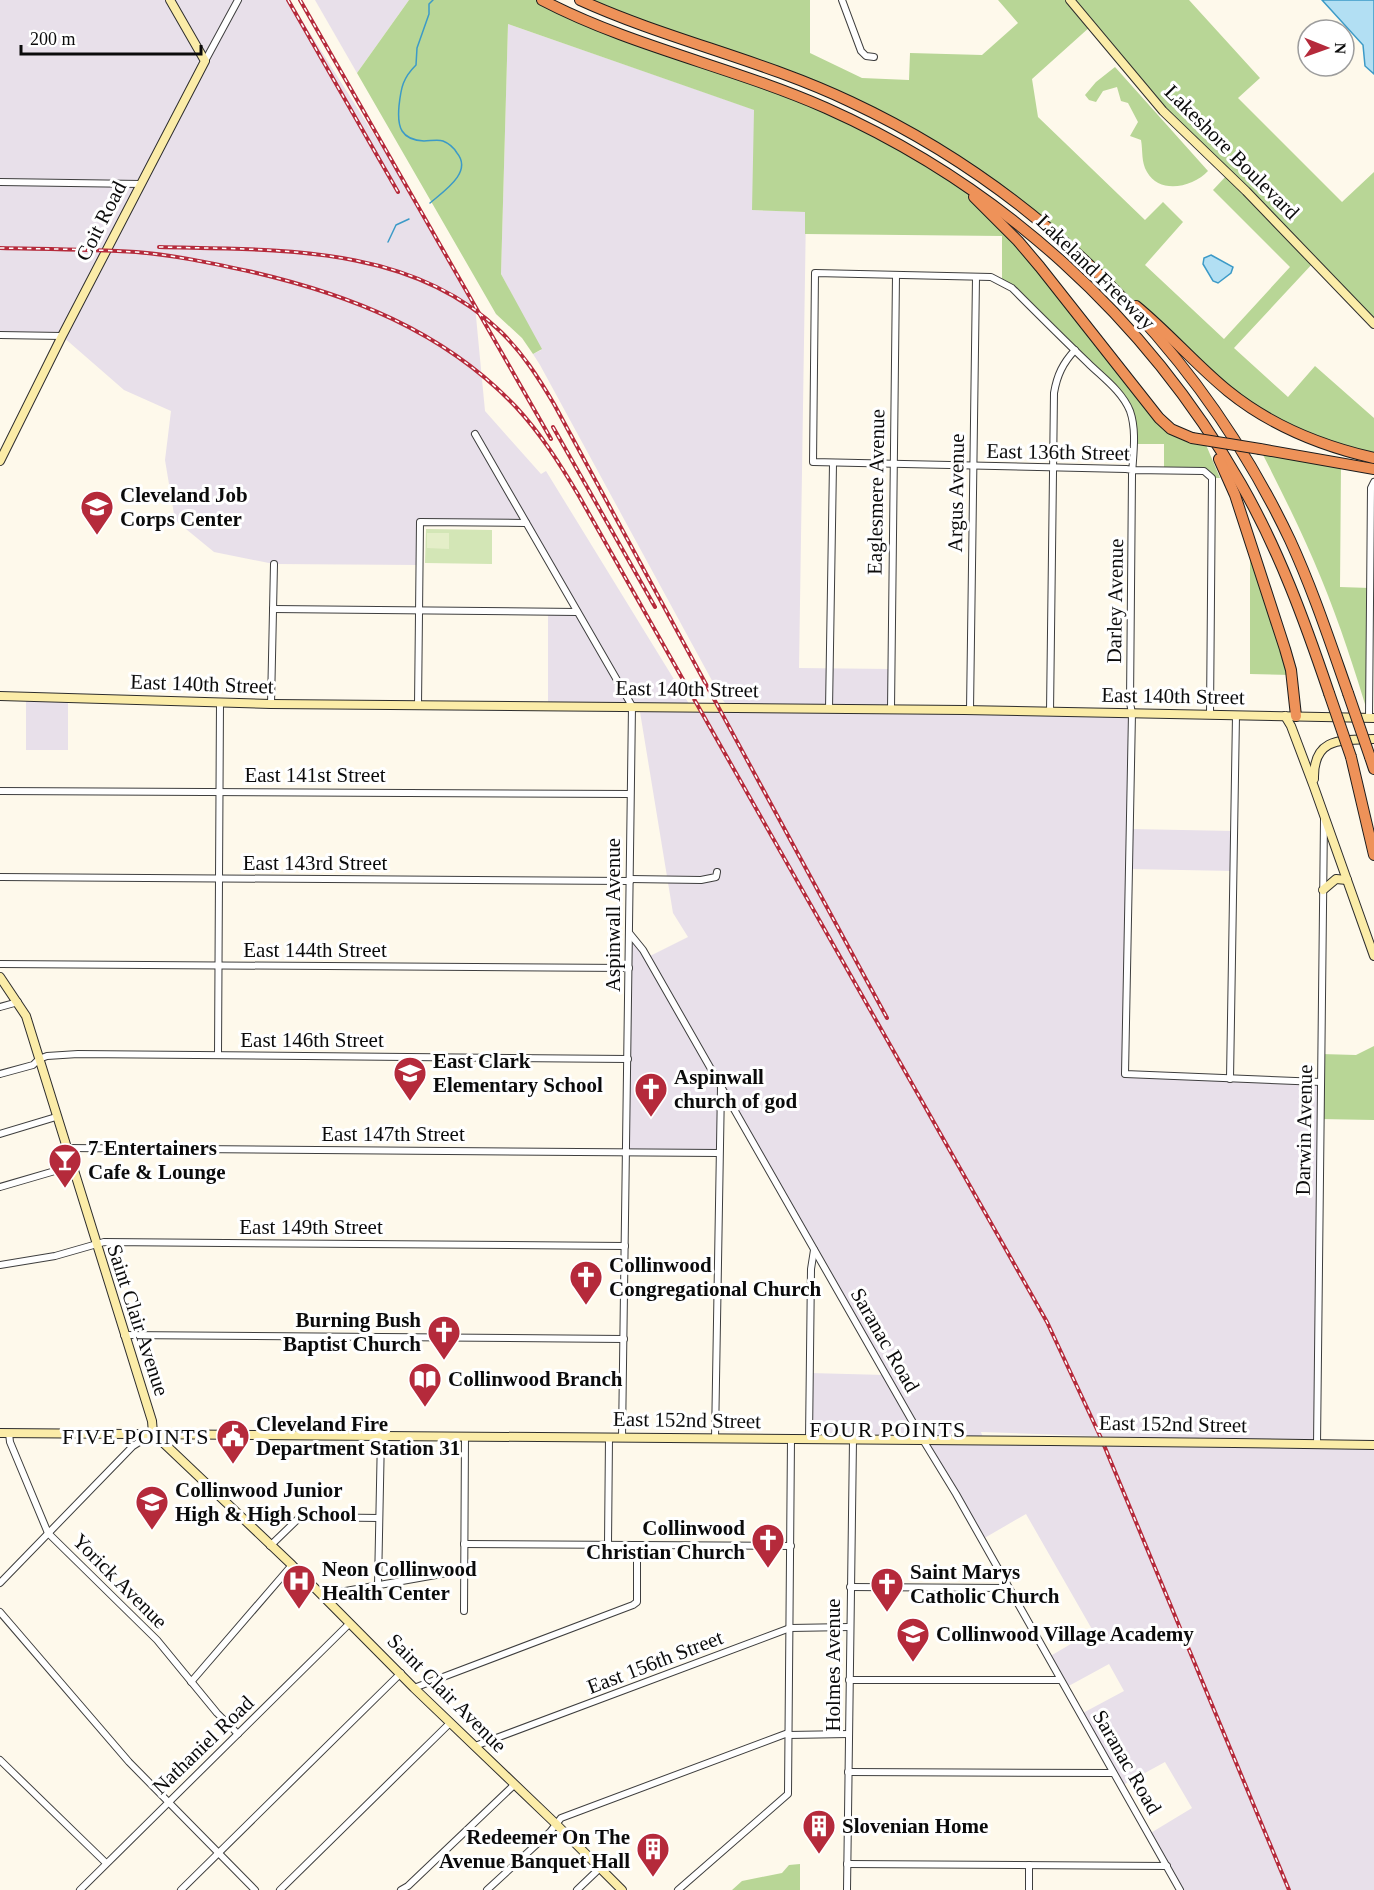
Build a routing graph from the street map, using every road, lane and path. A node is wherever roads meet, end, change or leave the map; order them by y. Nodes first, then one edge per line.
1 (170, 0) edge
2 (238, 0) edge
3 (542, 0) edge
4 (580, 0) edge
5 (842, 0) edge
6 (1070, 0) edge
7 (874, 57) dead end
8 (205, 61) junction
9 (955, 178) junction
10 (0, 182) edge
11 (141, 184) junction
12 (896, 275) junction
13 (976, 277) junction
14 (1113, 287) junction
15 (1374, 324) edge
16 (0, 335) edge
17 (62, 336) junction
18 (1075, 350) junction
19 (1202, 420) junction
20 (475, 434) dead end
21 (1374, 458) edge
22 (0, 461) edge
23 (833, 464) junction
24 (893, 465) junction
25 (972, 467) junction
26 (1053, 468) junction
27 (1133, 470) junction
28 (1374, 470) edge
29 (1374, 482) edge
30 (526, 523) junction
31 (274, 564) dead end
32 (273, 609) junction
33 (419, 611) junction
34 (577, 612) junction
35 (0, 696) edge
36 (220, 703) junction
37 (272, 704) junction
38 (418, 705) junction
39 (632, 706) junction
40 (830, 709) junction
41 (891, 709) junction
42 (970, 710) junction
43 (1050, 712) junction
44 (1132, 713) junction
45 (1210, 714) junction
46 (1236, 715) junction
47 (1290, 716) junction
48 (1372, 717) edge
49 (1374, 739) edge
50 (1351, 757) junction
51 (1374, 769) edge
52 (1314, 787) junction
53 (0, 790) edge
54 (219, 791) junction
55 (630, 794) junction
56 (1324, 815) junction
57 (1374, 821) edge
58 (1374, 855) edge
59 (717, 872) dead end
60 (0, 877) edge
61 (218, 879) junction
62 (630, 880) junction
63 (1347, 880) junction
64 (1323, 890) junction
65 (630, 934) junction
66 (1374, 956) edge
67 (0, 964) edge
68 (218, 966) junction
69 (629, 968) junction
70 (0, 977) edge
71 (18, 1002) junction
72 (0, 1007) edge
73 (218, 1055) junction
74 (39, 1059) junction
75 (628, 1059) junction
76 (0, 1074) edge
77 (1230, 1079) junction
78 (1321, 1082) junction
79 (721, 1087) junction
80 (56, 1117) junction
81 (0, 1134) edge
82 (66, 1148) junction
83 (626, 1152) junction
84 (719, 1153) junction
85 (72, 1166) junction
86 (0, 1187) edge
87 (95, 1245) junction
88 (624, 1246) junction
89 (814, 1249) junction
90 (0, 1265) edge
91 (123, 1335) junction
92 (624, 1339) junction
93 (4, 1433) edge
94 (153, 1434) junction
95 (381, 1436) junction
96 (465, 1436) junction
97 (609, 1438) junction
98 (622, 1438) junction
99 (715, 1439) junction
100 (791, 1439) junction
101 (809, 1439) junction
102 (853, 1440) junction
103 (923, 1440) junction
104 (1317, 1444) junction
105 (1374, 1445) edge
106 (380, 1518) junction
107 (48, 1533) junction
108 (464, 1544) junction
109 (608, 1544) junction
110 (637, 1545) junction
111 (791, 1545) junction
112 (270, 1546) junction
113 (292, 1565) junction
114 (464, 1570) junction
115 (0, 1582) edge
116 (378, 1585) junction
117 (850, 1587) junction
118 (1008, 1588) junction
119 (322, 1595) junction
120 (464, 1611) dead end
121 (0, 1612) edge
122 (350, 1623) junction
123 (849, 1627) junction
124 (789, 1628) junction
125 (401, 1673) junction
126 (849, 1680) junction
127 (1060, 1680) junction
128 (191, 1682) junction
129 (414, 1688) junction
130 (450, 1723) junction
131 (238, 1734) junction
132 (788, 1734) junction
133 (849, 1734) junction
134 (475, 1746) junction
135 (0, 1760) edge
136 (848, 1772) junction
137 (1113, 1773) junction
138 (514, 1785) junction
139 (168, 1803) junction
140 (555, 1823) junction
141 (218, 1854) junction
142 (106, 1863) junction
143 (847, 1864) junction
144 (1029, 1865) junction
145 (1167, 1866) junction
146 (600, 1868) junction
147 (80, 1890) edge
148 (181, 1890) edge
149 (255, 1890) edge
150 (280, 1890) edge
151 (401, 1890) edge
152 (487, 1890) edge
153 (577, 1890) edge
154 (622, 1890) edge
155 (678, 1890) edge
156 (847, 1890) edge
157 (1029, 1890) edge
158 (1180, 1890) edge

1 - 8 street
2 - 8 street, Coit Road
3 - 9 highway, Lakeland Freeway
4 - 14 highway, Lakeland Freeway
5 - 7 street
6 - 15 street, Lakeshore Boulevard
8 - 11 street, Coit Road
9 - 19 highway, Lakeland Freeway
9 - 28 highway, bridge
10 - 11 street
11 - 17 street, Coit Road
12 - 13 street, Darley Avenue
12 - 23 street, Darley Avenue
12 - 24 street, Eaglesmere Avenue
13 - 18 street, Darley Avenue
13 - 25 street, Argus Avenue
14 - 21 highway
14 - 51 highway, Lakeland Freeway, bridge
16 - 17 street
17 - 22 street, Coit Road
18 - 26 street
18 - 27 street, Darley Avenue
19 - 47 highway
19 - 50 highway, Lakeland Freeway, bridge
20 - 30 street
23 - 24 street, East 136th Street
23 - 40 street
24 - 25 street, East 136th Street
24 - 41 street, Eaglesmere Avenue
25 - 26 street, East 136th Street
25 - 42 street, Argus Avenue
26 - 27 street, East 136th Street
26 - 43 street
27 - 44 street, Darley Avenue
27 - 45 street, East 136th Street
29 - 48 street
30 - 33 street
30 - 34 street
31 - 32 street
32 - 33 street
32 - 37 street
33 - 34 street
33 - 38 street
34 - 39 street
35 - 36 street, East 140th Street
36 - 37 street, East 140th Street
36 - 54 street
37 - 38 street, East 140th Street
38 - 39 street, East 140th Street
39 - 40 street, East 140th Street
39 - 55 street, Aspinwall Avenue
40 - 41 street, East 140th Street
41 - 42 street, East 140th Street
42 - 43 street, East 140th Street
43 - 44 street, East 140th Street
44 - 45 street, East 140th Street
44 - 77 street, Darley Avenue
45 - 46 street, East 140th Street
46 - 47 street, East 140th Street
46 - 77 street
47 - 48 street, East 140th Street
47 - 52 street
49 - 52 street
50 - 57 highway, Lakeland Freeway
50 - 58 highway
52 - 56 street
53 - 54 street, East 141st Street
54 - 55 street, East 141st Street
54 - 61 street
55 - 62 street, Aspinwall Avenue
56 - 63 street
56 - 64 street, Darwin Avenue
59 - 62 street, East 143rd Street
60 - 61 street, East 143rd Street
61 - 62 street, East 143rd Street
61 - 68 street
62 - 65 street, Aspinwall Avenue
63 - 64 street
63 - 66 street
64 - 78 street, Darwin Avenue
65 - 69 street, Aspinwall Avenue
65 - 79 street, Saranac Road
67 - 68 street, East 144th Street
68 - 69 street, East 144th Street
68 - 73 street
69 - 75 street, Aspinwall Avenue
70 - 71 street, Saint Clair Avenue
71 - 72 street
71 - 74 street, Saint Clair Avenue
73 - 74 street, East 146th Street
73 - 75 street, East 146th Street
74 - 76 street, East 146th Street
74 - 80 street, Saint Clair Avenue
75 - 83 street, Aspinwall Avenue
77 - 78 street
78 - 104 street, Darwin Avenue
79 - 84 street
79 - 89 street, Saranac Road
80 - 81 street
80 - 82 street, Saint Clair Avenue
82 - 83 street, East 147th Street
82 - 85 street, Saint Clair Avenue
83 - 84 street, East 147th Street
83 - 88 street, Aspinwall Avenue
84 - 99 street
85 - 86 street
85 - 87 street, Saint Clair Avenue
87 - 88 street, East 149th Street
87 - 90 street, East 149th Street
87 - 91 street, Saint Clair Avenue
88 - 92 street, Aspinwall Avenue
89 - 101 street
89 - 103 street, Saranac Road
91 - 92 street
91 - 94 street, Saint Clair Avenue
92 - 98 street, Aspinwall Avenue
93 - 94 street, East 152nd Street
93 - 107 street, Yorick Avenue
94 - 95 street, East 152nd Street
94 - 107 street
94 - 112 street, Saint Clair Avenue
95 - 96 street, East 152nd Street
95 - 106 street
96 - 97 street, East 152nd Street
96 - 108 street
97 - 98 street, East 152nd Street
97 - 109 street
98 - 99 street, East 152nd Street
99 - 100 street, East 152nd Street
100 - 101 street, East 152nd Street
100 - 111 street
101 - 102 street, East 152nd Street
102 - 103 street, East 152nd Street
102 - 117 street, Holmes Avenue
103 - 104 street, East 152nd Street, bridge
103 - 118 street, Saranac Road
104 - 105 street, East 152nd Street
106 - 112 street
106 - 116 street
107 - 115 street
107 - 128 street, Yorick Avenue
108 - 109 street
108 - 114 street
109 - 110 street
110 - 111 street
110 - 129 street
111 - 124 street
112 - 113 street, Saint Clair Avenue
113 - 119 street, Saint Clair Avenue
113 - 128 street
114 - 116 street
114 - 120 street
116 - 119 street
117 - 118 street
117 - 123 street, Holmes Avenue
118 - 127 street, Saranac Road
119 - 122 street, Saint Clair Avenue
121 - 139 street
122 - 125 street, Saint Clair Avenue
122 - 131 street, Nathaniel Road
123 - 124 street, East 156th Street
123 - 126 street, Holmes Avenue
124 - 132 street
124 - 134 street, East 156th Street
125 - 129 street, Saint Clair Avenue
125 - 141 street
126 - 127 street
126 - 133 street, Holmes Avenue
127 - 137 street, Saranac Road
128 - 131 street, Yorick Avenue
129 - 130 street, Saint Clair Avenue
130 - 134 street, Saint Clair Avenue
130 - 150 street
131 - 139 street, Nathaniel Road
132 - 133 street
132 - 140 street
132 - 155 street
133 - 136 street, Holmes Avenue
134 - 138 street, Saint Clair Avenue
135 - 142 street
136 - 137 street
136 - 143 street, Holmes Avenue
137 - 145 street, Saranac Road
138 - 140 street, Saint Clair Avenue
138 - 151 street
139 - 141 street
139 - 142 street, Nathaniel Road
140 - 146 street, Saint Clair Avenue
140 - 152 street
141 - 148 street
141 - 149 street
142 - 147 street, Nathaniel Road
143 - 144 street
143 - 156 street, Holmes Avenue
144 - 145 street
144 - 157 street
145 - 158 street, Saranac Road
146 - 153 street
146 - 154 street, Saint Clair Avenue

